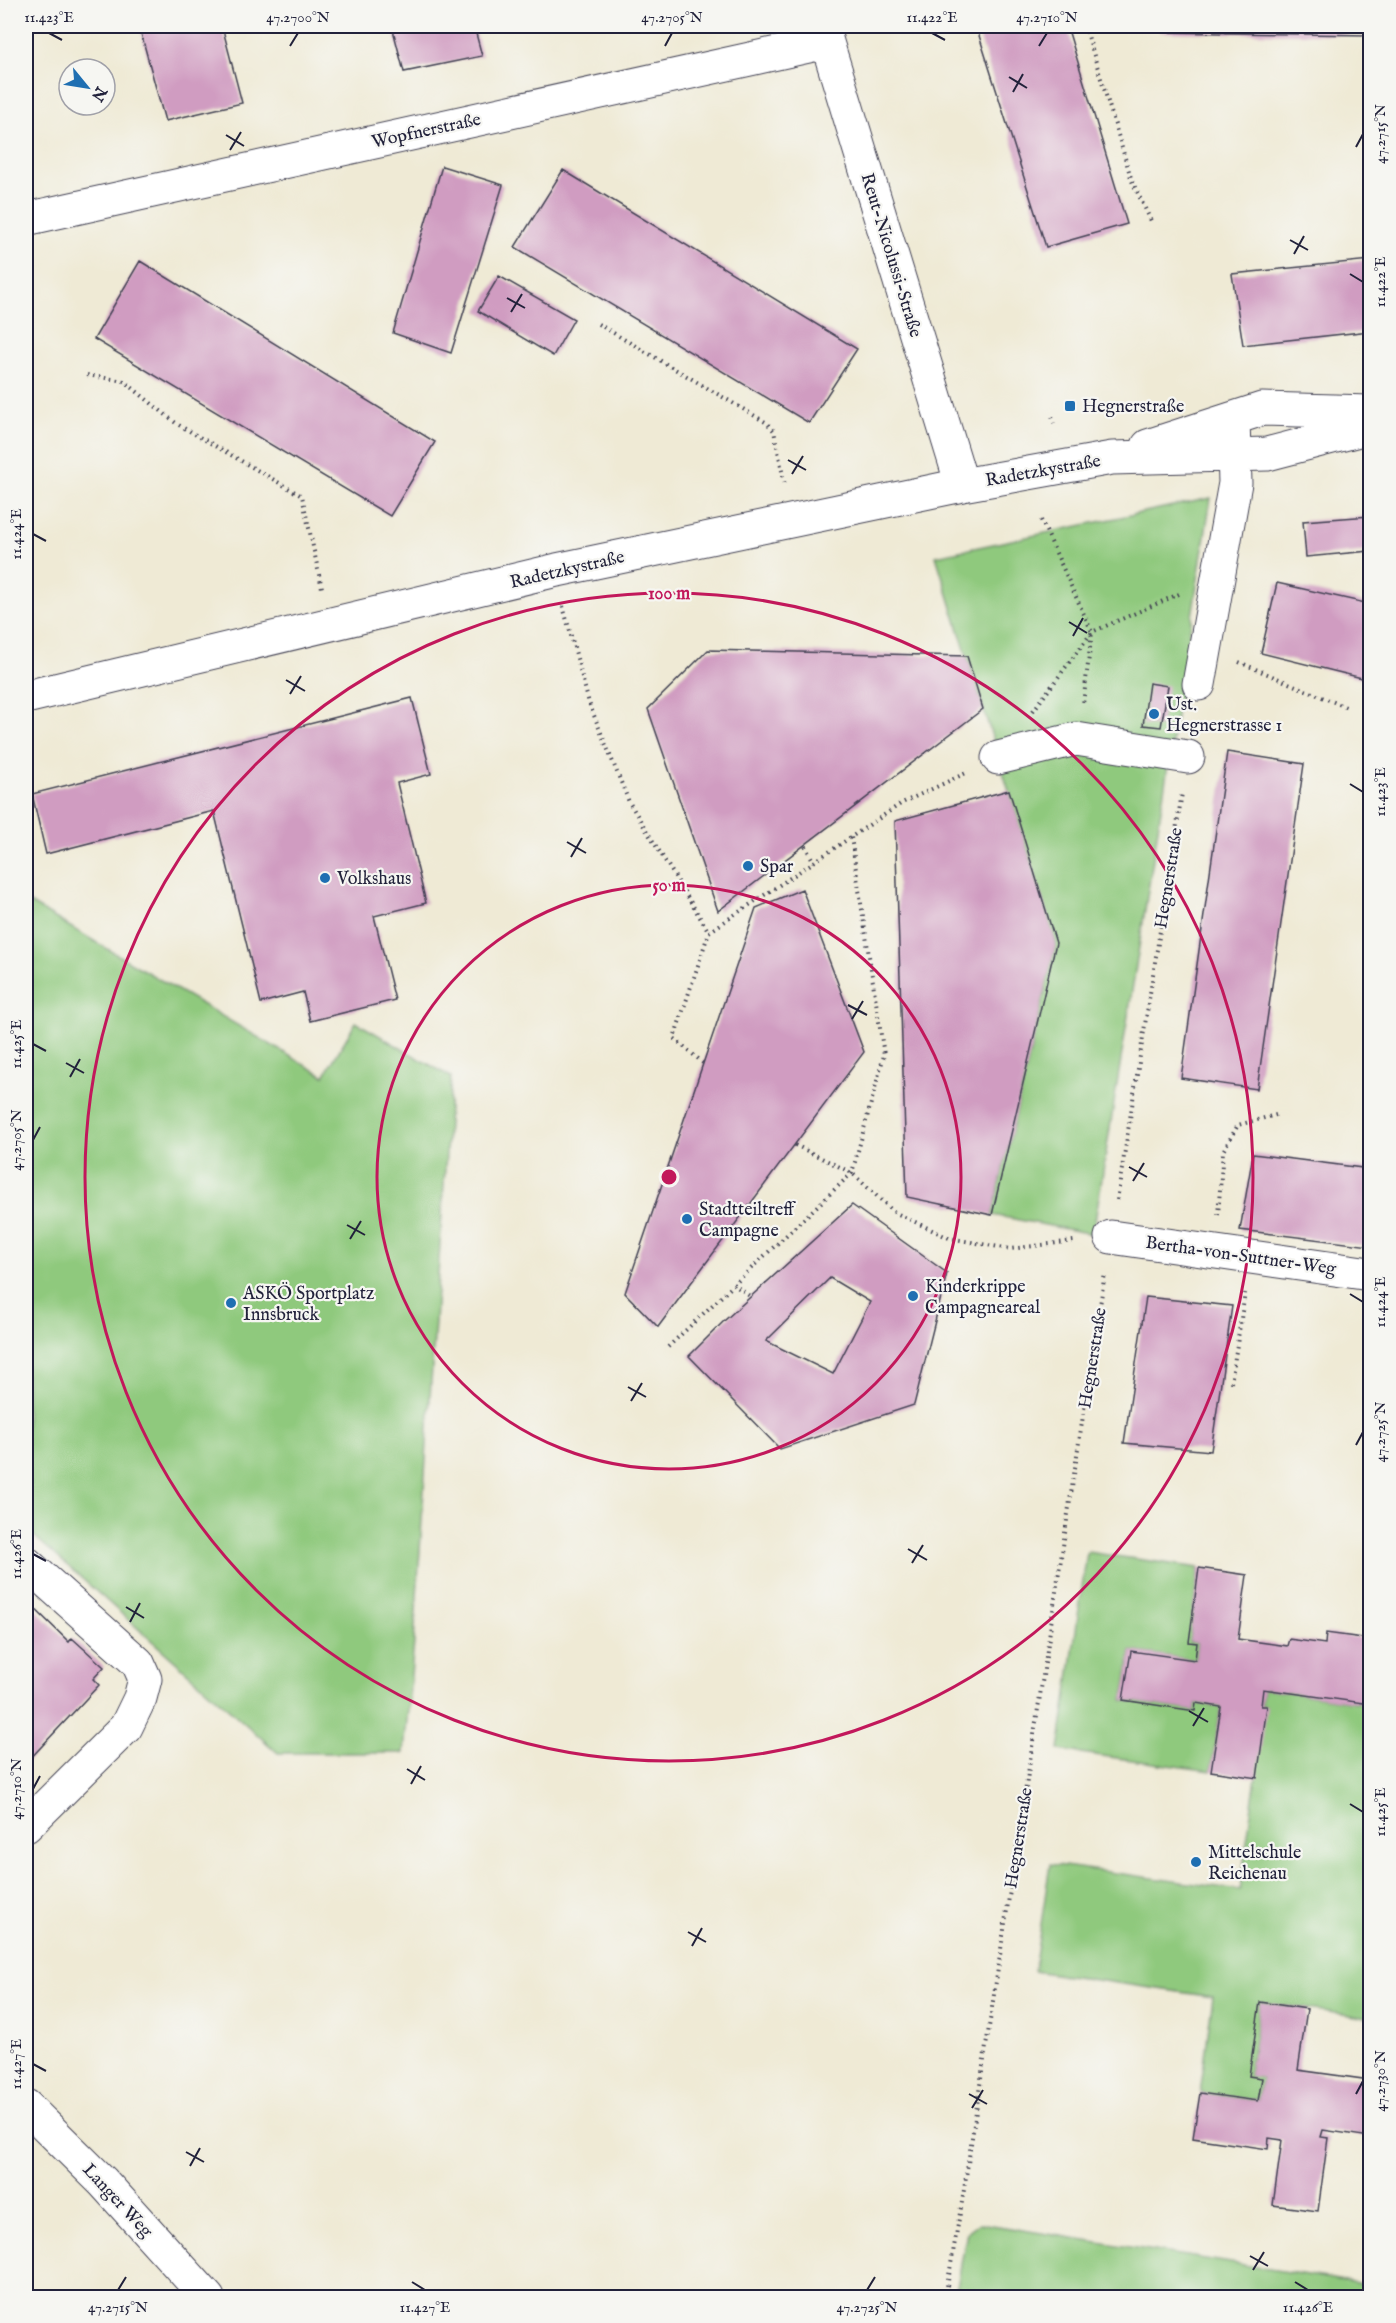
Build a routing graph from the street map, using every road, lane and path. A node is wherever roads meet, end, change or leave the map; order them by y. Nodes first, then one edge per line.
1 (1085, 26) edge
2 (825, 34) edge
3 (26, 219) edge
4 (1152, 223) dead end
5 (598, 324) dead end
6 (87, 375) dead end
7 (1371, 412) edge
8 (1052, 417) dead end
9 (1233, 419) junction
10 (1054, 423) dead end
11 (1371, 427) edge
12 (1235, 455) junction
13 (1112, 458) junction
14 (781, 465) dead end
15 (962, 485) junction
16 (1041, 520) dead end
17 (557, 570) junction
18 (319, 573) dead end
19 (1218, 577) junction
20 (1092, 632) junction
21 (1206, 648) junction
22 (1199, 684) dead end
23 (26, 696) edge
24 (1083, 708) dead end
25 (1348, 708) dead end
26 (1032, 713) dead end
27 (1188, 757) joint
28 (998, 758) joint
29 (851, 837) junction
30 (805, 846) dead end
31 (814, 862) junction
32 (709, 932) junction
33 (703, 1063) dead end
34 (1276, 1114) dead end
35 (795, 1145) dead end
36 (852, 1173) junction
37 (1111, 1237) junction
38 (1213, 1251) junction
39 (1251, 1257) junction
40 (1371, 1274) edge
41 (733, 1284) junction
42 (751, 1297) dead end
43 (668, 1347) dead end
44 (1231, 1383) dead end
45 (26, 1563) edge
46 (26, 1826) edge
47 (26, 2106) edge
48 (208, 2298) edge
49 (945, 2298) edge

1 - 4 path
2 - 3 street, Wopfnerstraße
2 - 15 street, Reut-Nicolussi-Straße
5 - 14 path
6 - 18 path
7 - 9 street, Radetzkystraße
8 - 10 path
9 - 12 street
9 - 13 street, Radetzkystraße
11 - 12 street, Radetzkystraße
12 - 13 street, Radetzkystraße
12 - 19 street
13 - 15 street, Radetzkystraße
15 - 17 street, Radetzkystraße
16 - 20 path
17 - 23 street, Radetzkystraße
17 - 32 path
19 - 20 path
19 - 21 street
20 - 24 path
20 - 26 path
21 - 22 street
21 - 25 path
27 - 28 street
27 - 37 path, Hegnerstraße
28 - 29 path
29 - 31 path
29 - 36 path
30 - 31 path
31 - 32 path
32 - 33 path
34 - 38 path
35 - 36 path
36 - 37 path
36 - 41 path
37 - 38 street, Bertha-von-Suttner-Weg
37 - 49 path, Hegnerstraße
38 - 39 street, Bertha-von-Suttner-Weg
39 - 40 street, Bertha-von-Suttner-Weg
39 - 44 path
41 - 42 path
41 - 43 path
45 - 46 street
47 - 48 street, Langer Weg

